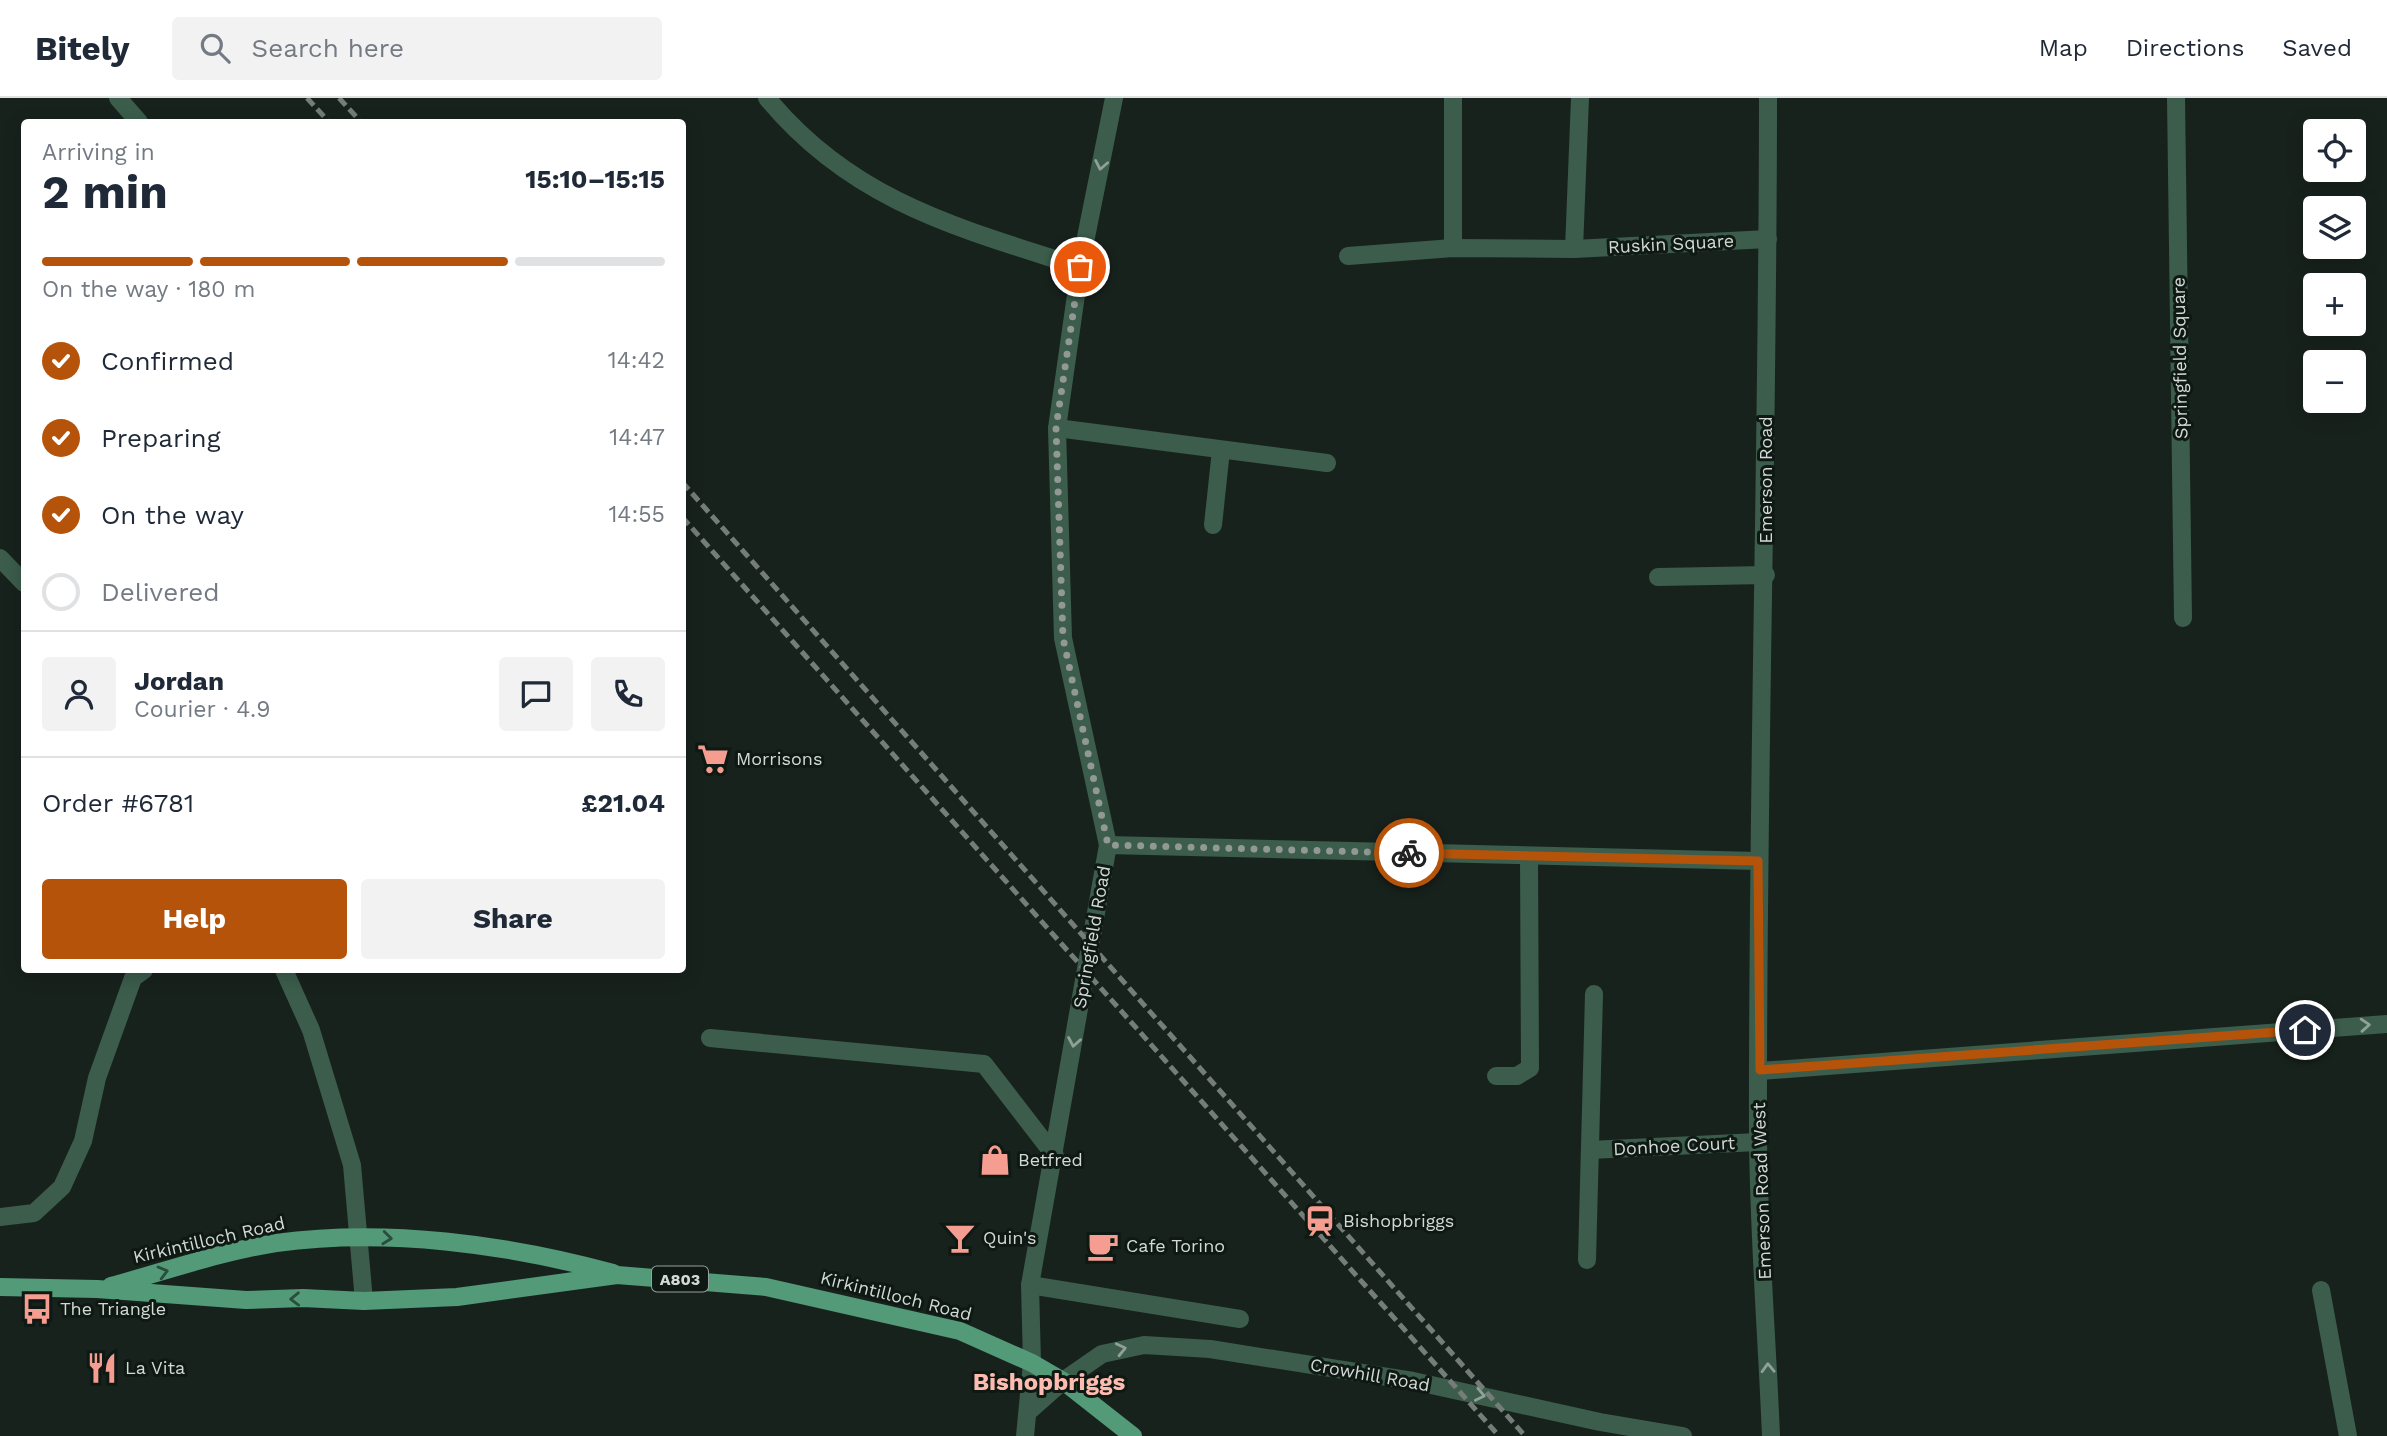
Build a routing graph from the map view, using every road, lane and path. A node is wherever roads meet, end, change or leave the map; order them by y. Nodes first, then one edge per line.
1 (118, 98) edge
2 (767, 98) edge
3 (1114, 98) edge
4 (1453, 98) edge
5 (1580, 98) edge
6 (1768, 98) edge
7 (2176, 98) edge
8 (136, 119) edge
9 (1768, 239) junction
10 (1453, 248) junction
11 (1574, 249) junction
12 (1348, 256) dead end
13 (1080, 267) junction
14 (1056, 428) junction
15 (1221, 450) junction
16 (1327, 464) dead end
17 (1213, 525) dead end
18 (0, 558) edge
19 (1766, 575) junction
20 (1658, 577) dead end
21 (21, 580) edge
22 (2183, 618) dead end
23 (1108, 845) junction
24 (1529, 856) junction
25 (1758, 861) junction
26 (140, 973) edge
27 (286, 973) edge
28 (1594, 995) dead end
29 (2387, 1024) edge
30 (710, 1038) dead end
31 (1760, 1070) junction
32 (1496, 1076) dead end
33 (1758, 1142) junction
34 (1590, 1150) junction
35 (1055, 1156) junction
36 (0, 1217) edge
37 (358, 1235) junction
38 (1587, 1260) dead end
39 (622, 1275) junction
40 (1030, 1285) junction
41 (0, 1287) edge
42 (97, 1289) junction
43 (2321, 1290) dead end
44 (364, 1301) junction
45 (1240, 1319) dead end
46 (1032, 1363) junction
47 (1063, 1381) junction
48 (1028, 1412) junction
49 (1025, 1436) edge
50 (1133, 1436) edge
51 (1683, 1436) edge
52 (1771, 1436) edge
53 (2348, 1436) edge

1 - 8 street
2 - 13 street
3 -> 13 street, Springfield Road
4 - 10 street
5 - 11 street
6 - 9 street, Emerson Road
7 - 22 street, Springfield Square
9 - 11 street, Ruskin Square
9 - 19 street, Emerson Road
10 - 11 street, Ruskin Square
10 - 12 street, Ruskin Square
13 - 14 street, Springfield Road
14 - 15 street
14 - 23 street, Springfield Road
15 - 16 street
15 - 17 street
18 - 21 street
19 - 20 street
19 - 25 street, Emerson Road
23 - 24 street
23 -> 35 street, Springfield Road
24 - 25 street
24 - 32 street
25 - 31 street, Emerson Road West
26 - 36 street
27 - 37 street
28 - 34 street, Donhoe Court
31 -> 29 street
30 - 35 street
31 - 33 street, Emerson Road West
33 - 34 street, Donhoe Court
52 -> 33 street, Emerson Road West
34 - 38 street, Donhoe Court
35 - 40 street, Springfield Road
37 -> 39 main road, Kirkintilloch Road
42 -> 37 main road, Kirkintilloch Road
37 - 44 street
39 - 44 main road, Kirkintilloch Road / A803
39 - 46 main road, Kirkintilloch Road / A803
40 - 45 street
40 - 46 street, Springfield Road
41 - 42 main road, Kirkintilloch Road / A803
44 -> 42 main road, Kirkintilloch Road / A803
43 - 53 street
46 - 47 main road, Kirkintilloch Road / A803
46 - 48 street, Springfield Road
47 - 48 street, Crowhill Road
47 - 50 main road, Kirkintilloch Road / A803
47 -> 51 street, Crowhill Road
48 - 49 street, Springfield Road

